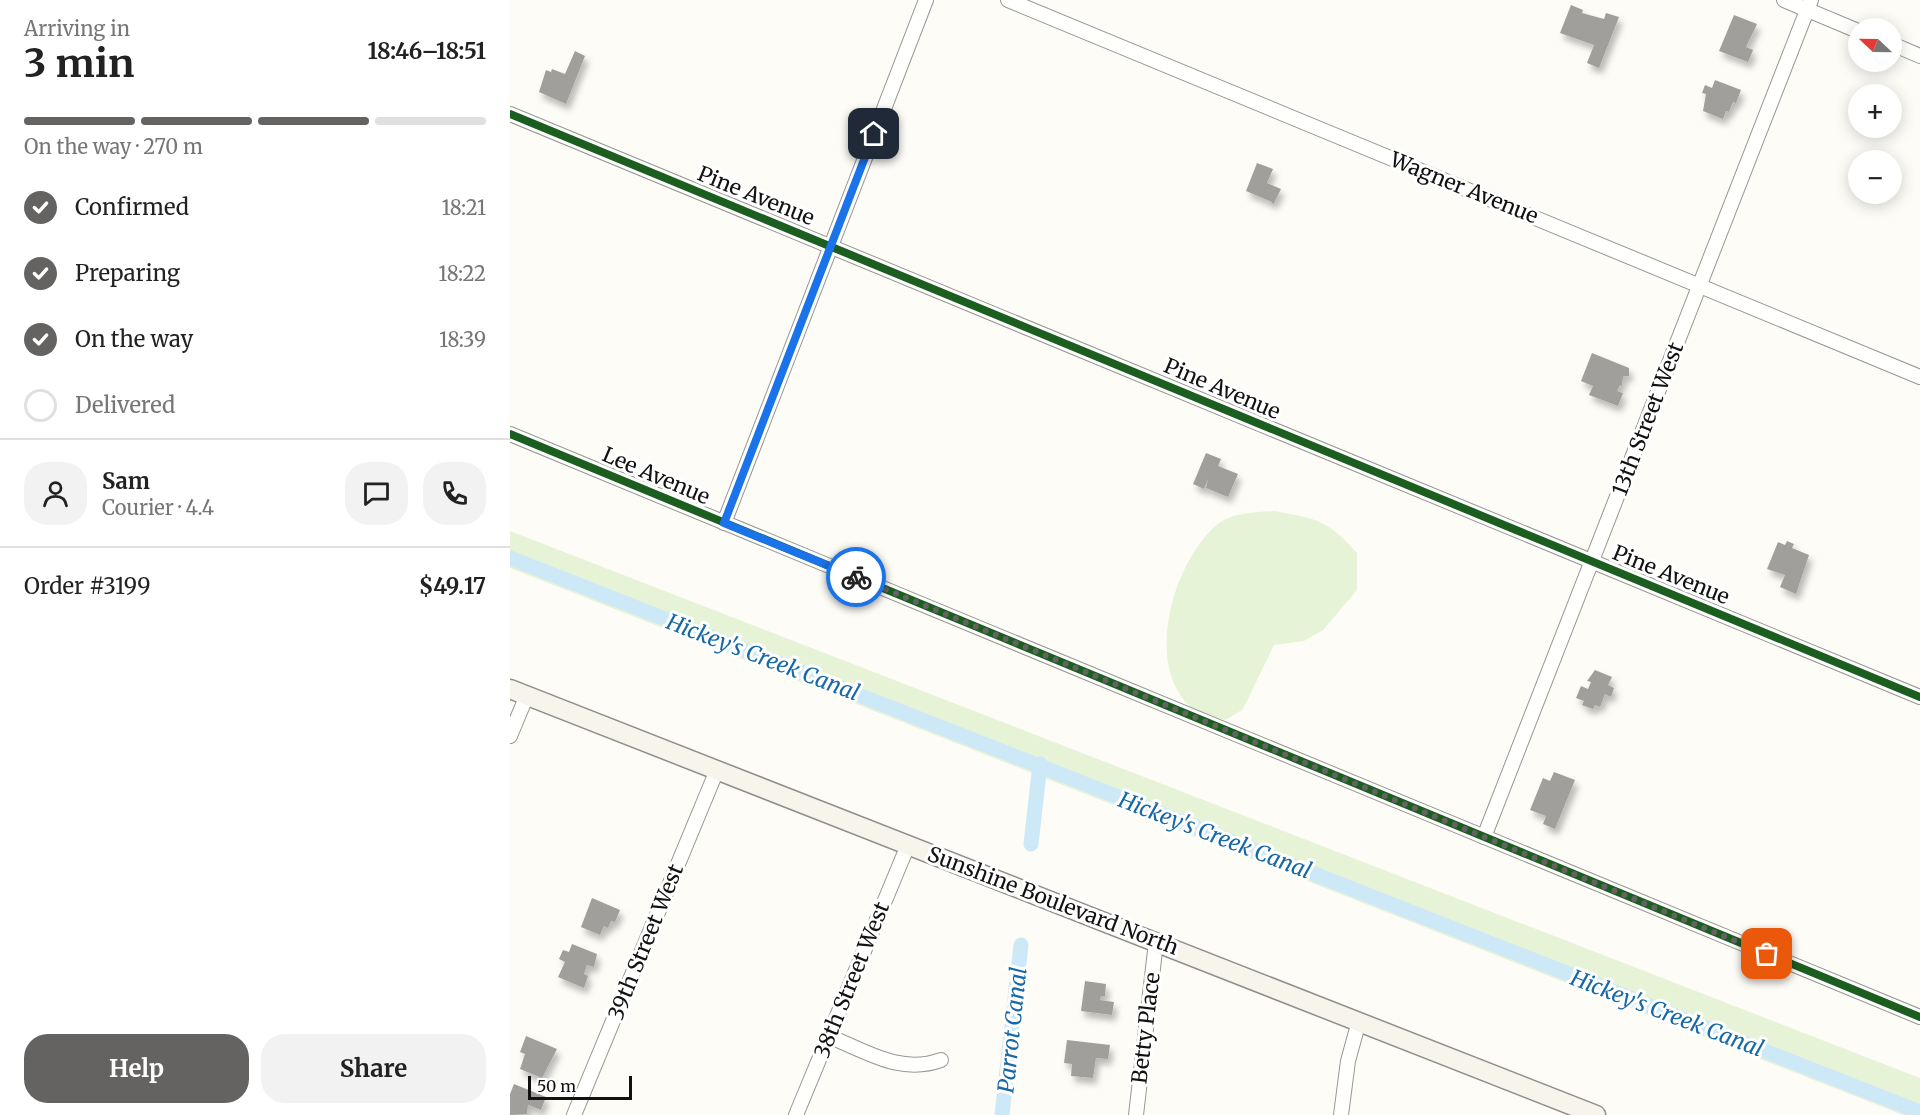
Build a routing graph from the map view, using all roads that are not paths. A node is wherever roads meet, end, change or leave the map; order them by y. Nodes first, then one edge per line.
1 (926, 0) edge
2 (1008, 0) edge
3 (1784, 0) edge
4 (1809, 5) edge
5 (1848, 26) edge
6 (1902, 48) edge
7 (1920, 56) edge
8 (510, 114) edge
9 (830, 246) junction
10 (1700, 286) junction
11 (1920, 377) edge
12 (510, 434) edge
13 (724, 523) junction
14 (1593, 562) junction
15 (518, 692) edge
16 (1920, 697) edge
17 (510, 736) edge
18 (717, 770) junction
19 (1484, 837) junction
20 (908, 844) junction
21 (1156, 942) junction
22 (1920, 1017) edge
23 (1359, 1021) junction
24 (828, 1036) junction
25 (941, 1059) dead end
26 (574, 1115) edge
27 (796, 1115) edge
28 (1136, 1115) edge
29 (1341, 1115) edge
30 (1596, 1115) edge

1 - 9 street
2 - 10 street, Wagner Avenue
3 - 4 street
4 - 5 street
4 - 10 street, 13th Street West
6 - 7 street
8 - 9 street, Pine Avenue
9 - 13 street
9 - 14 street, Pine Avenue
10 - 11 street, Wagner Avenue
10 - 14 street, 13th Street West
12 - 13 street, Lee Avenue
13 - 19 street, Lee Avenue
14 - 16 street, Pine Avenue
14 - 19 street, 13th Street West
15 - 17 street
15 - 18 street, Sunshine Boulevard North
18 - 20 street, Sunshine Boulevard North
18 - 26 street, 39th Street West
19 - 22 street, Lee Avenue
20 - 21 street, Sunshine Boulevard North
20 - 24 street, 38th Street West
21 - 23 street, Sunshine Boulevard North
21 - 28 street, Betty Place
23 - 29 street
23 - 30 street, Sunshine Boulevard North
24 - 25 street
24 - 27 street, 38th Street West

